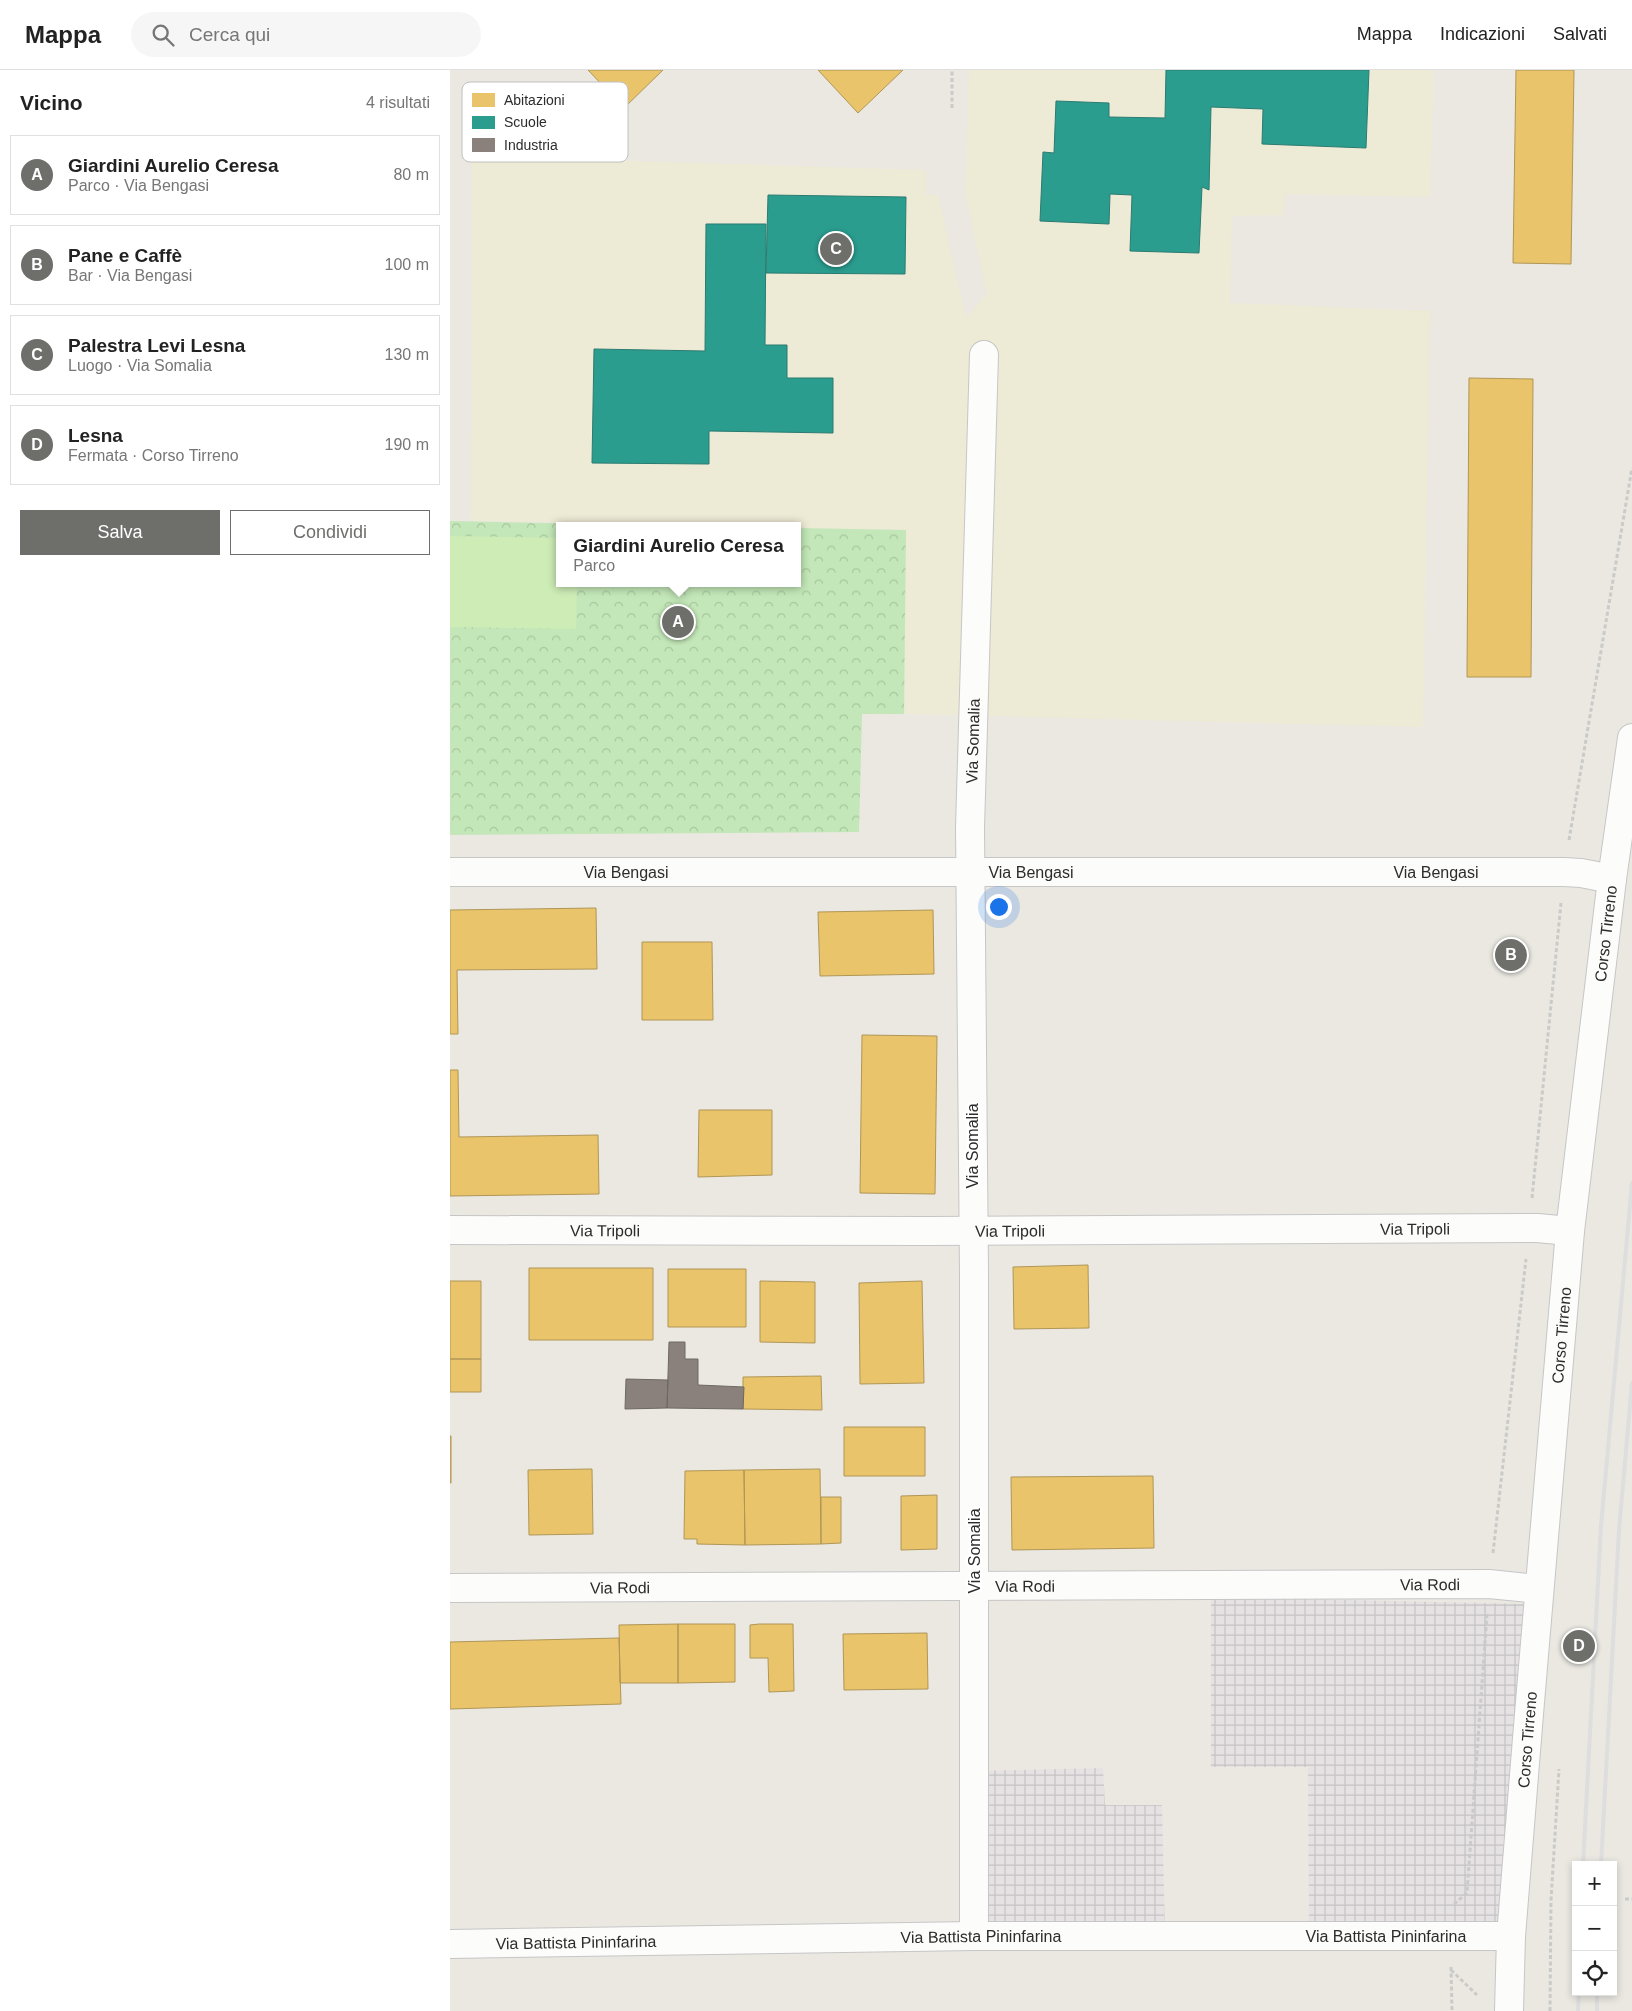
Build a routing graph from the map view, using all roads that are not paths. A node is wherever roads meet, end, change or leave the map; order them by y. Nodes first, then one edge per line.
1 (984, 355) dead end
2 (1632, 738) edge
3 (971, 871) junction
4 (450, 872) edge
5 (1612, 879) junction
6 (450, 1230) edge
7 (974, 1230) junction
8 (1570, 1232) junction
9 (974, 1586) junction
10 (450, 1588) edge
11 (1539, 1589) junction
12 (974, 1936) junction
13 (1511, 1936) junction
14 (450, 1944) edge
15 (1509, 2011) edge

1 - 3 street, Via Somalia
2 - 5 street, Corso Tirreno
3 - 4 street, Via Bengasi
3 - 5 street, Via Bengasi
3 - 7 street, Via Somalia
5 - 8 street, Corso Tirreno
6 - 7 street, Via Tripoli
7 - 8 street, Via Tripoli
7 - 9 street, Via Somalia
8 - 11 street, Corso Tirreno
9 - 10 street, Via Rodi
9 - 11 street, Via Rodi
9 - 12 street, Via Somalia
11 - 13 street, Corso Tirreno
12 - 13 street, Via Battista Pininfarina
12 - 14 street, Via Battista Pininfarina
13 - 15 street, Corso Tirreno

